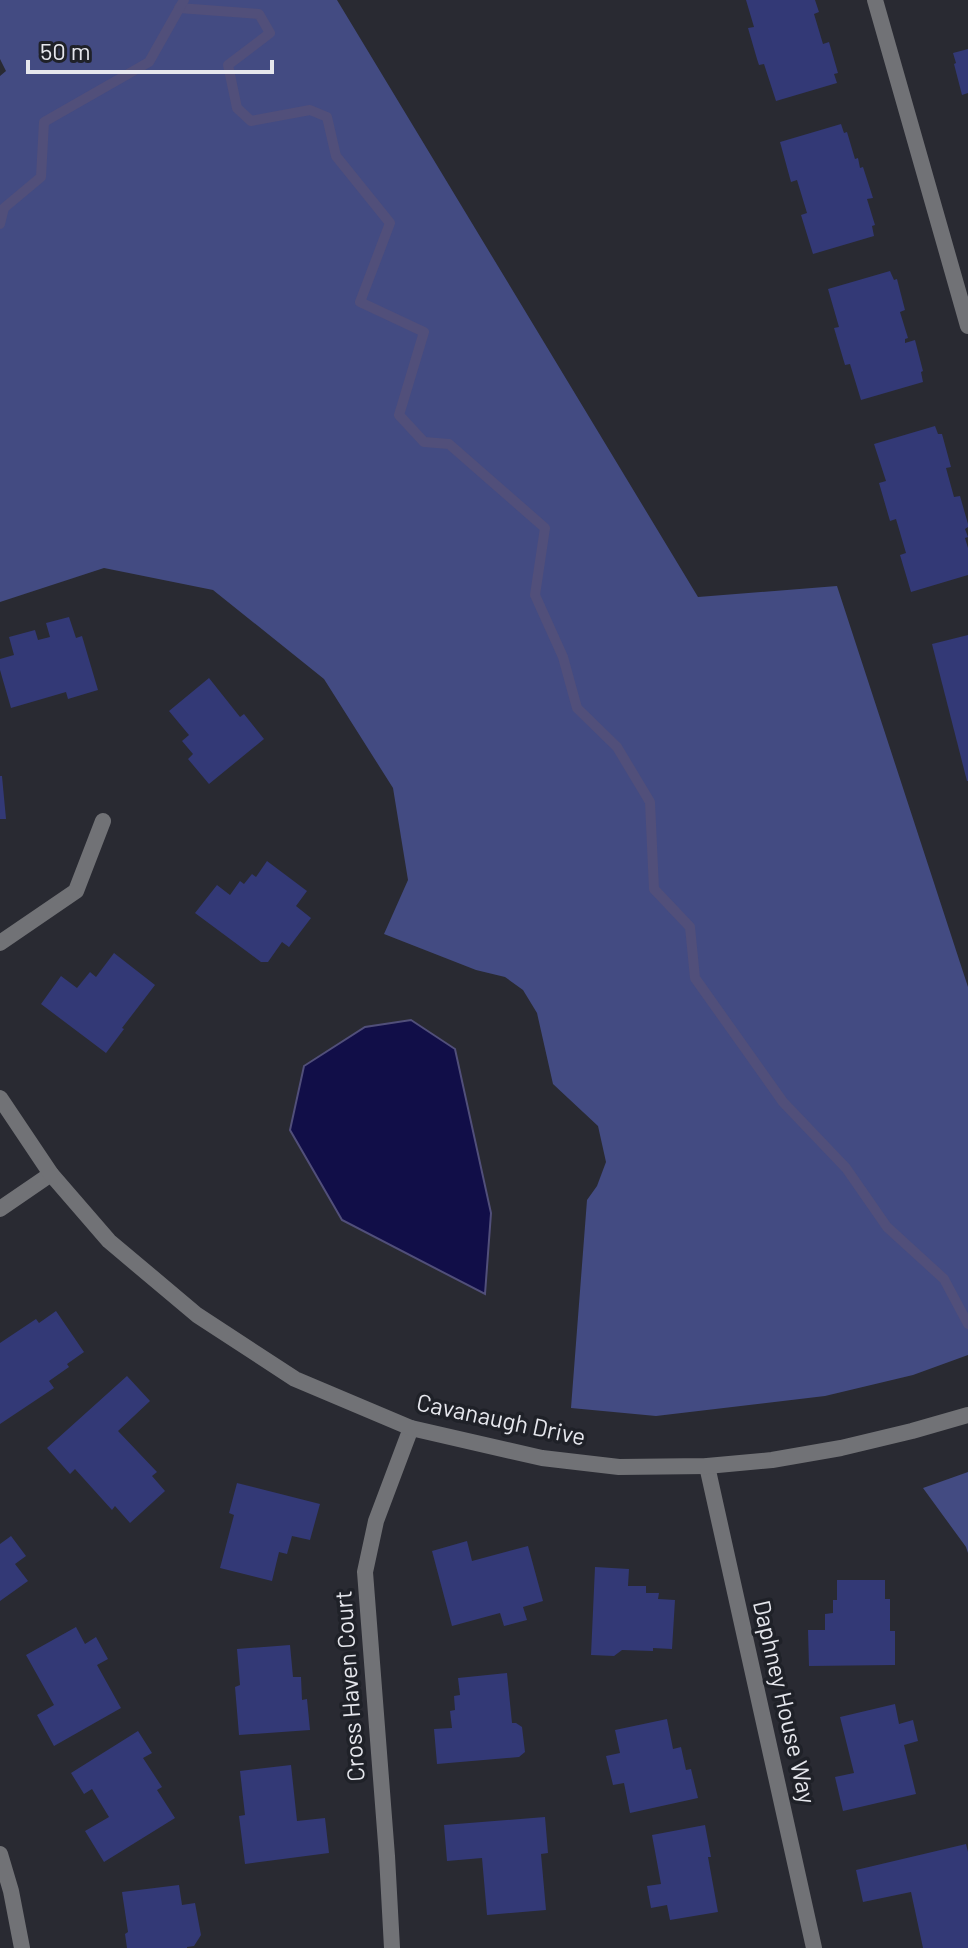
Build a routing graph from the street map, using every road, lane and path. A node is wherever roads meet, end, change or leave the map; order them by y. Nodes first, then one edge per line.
1 (875, 0) edge
2 (968, 326) edge
3 (103, 821) dead end
4 (0, 943) edge
5 (0, 1098) edge
6 (51, 1174) junction
7 (0, 1209) edge
8 (968, 1415) edge
9 (411, 1428) junction
10 (707, 1466) junction
11 (0, 1854) edge
12 (22, 1948) edge
13 (392, 1948) edge
14 (814, 1948) edge

1 - 2 street
3 - 4 street
5 - 6 street, Cavanaugh Drive
6 - 7 street
6 - 9 street, Cavanaugh Drive
8 - 10 street, Cavanaugh Drive
9 - 10 street, Cavanaugh Drive
9 - 13 street, Cross Haven Court
10 - 14 street, Daphney House Way
11 - 12 street

